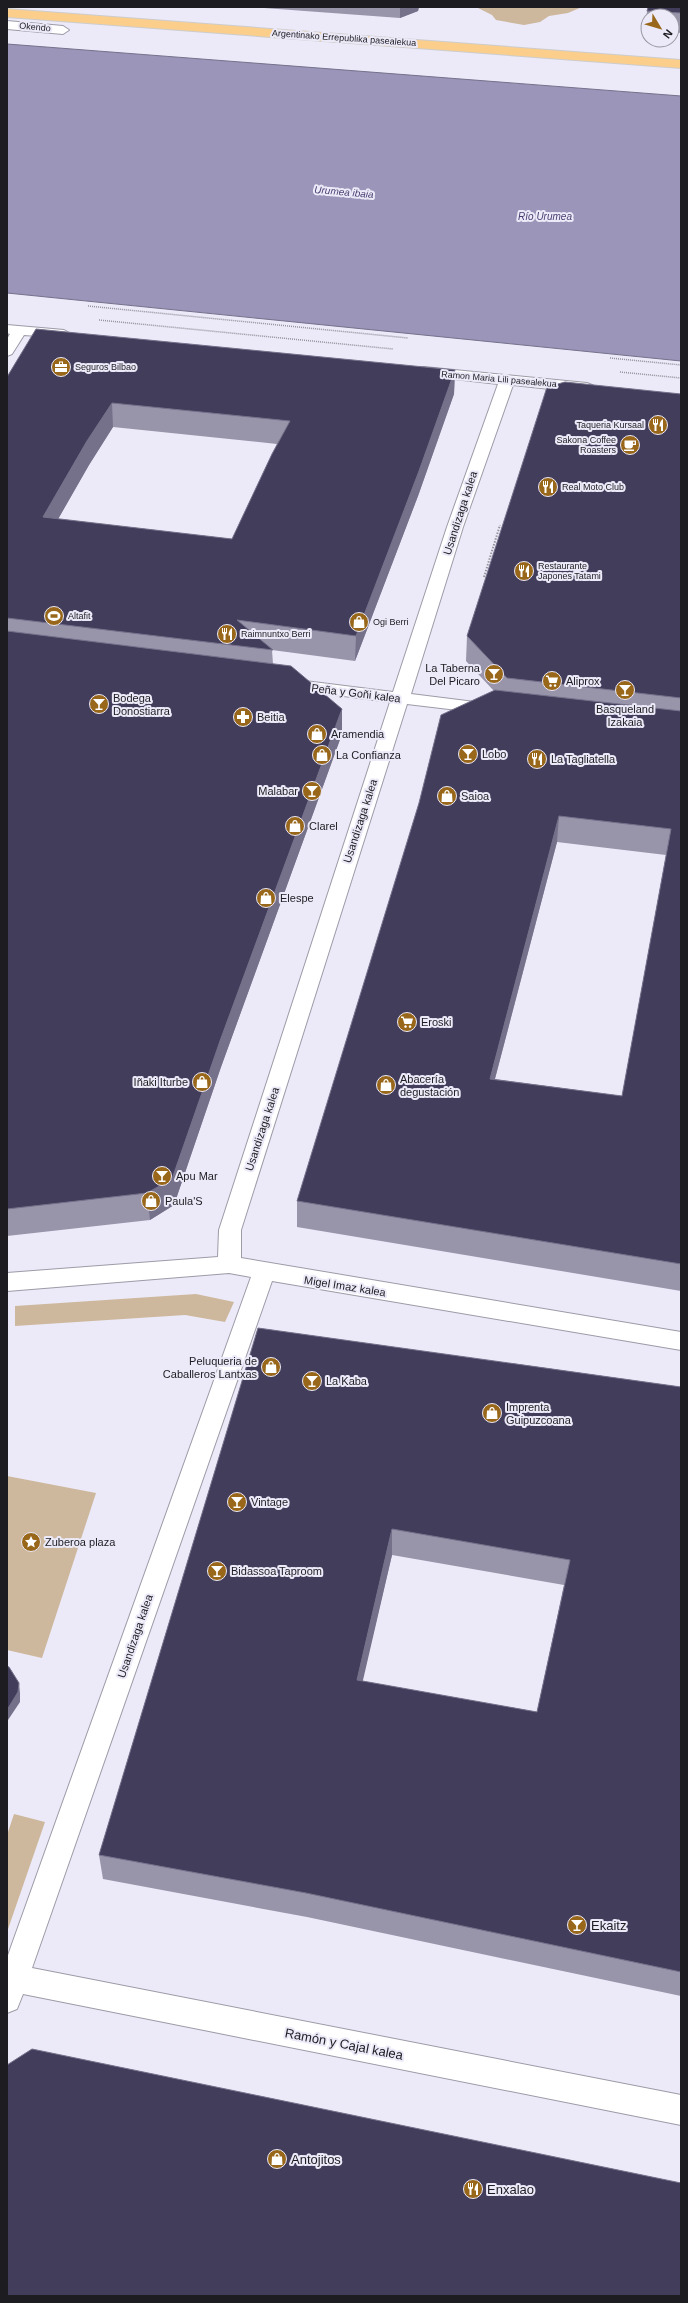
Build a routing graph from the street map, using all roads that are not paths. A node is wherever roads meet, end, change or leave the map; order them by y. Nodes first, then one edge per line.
1 (7, 13) edge
2 (7, 25) edge
3 (63, 30) dead end
4 (681, 64) edge
5 (14, 330) edge
6 (78, 336) edge
7 (7, 351) edge
8 (407, 370) edge
9 (507, 380) junction
10 (602, 389) edge
11 (274, 683) edge
12 (400, 698) junction
13 (509, 711) edge
14 (229, 1265) junction
15 (264, 1273) junction
16 (7, 1282) edge
17 (681, 1341) edge
18 (10, 1985) edge
19 (681, 2110) edge

1 - 4 main road, Argentinako Errepublika pasealekua
2 - 3 street, Okendo
5 - 6 street
5 - 7 street
8 - 9 street, Ramon Maria Lili pasealekua
9 - 10 street, Ramon Maria Lili pasealekua
9 - 12 street, Usandizaga kalea
11 - 12 street, Peña y Goñi kalea
12 - 13 street, Peña y Goñi kalea
12 - 14 street, Usandizaga kalea
14 - 15 street, Migel Imaz kalea
14 - 16 street, Migel Imaz kalea
15 - 17 street, Migel Imaz kalea
15 - 18 street, Usandizaga kalea
18 - 19 street, Ramón y Cajal kalea

